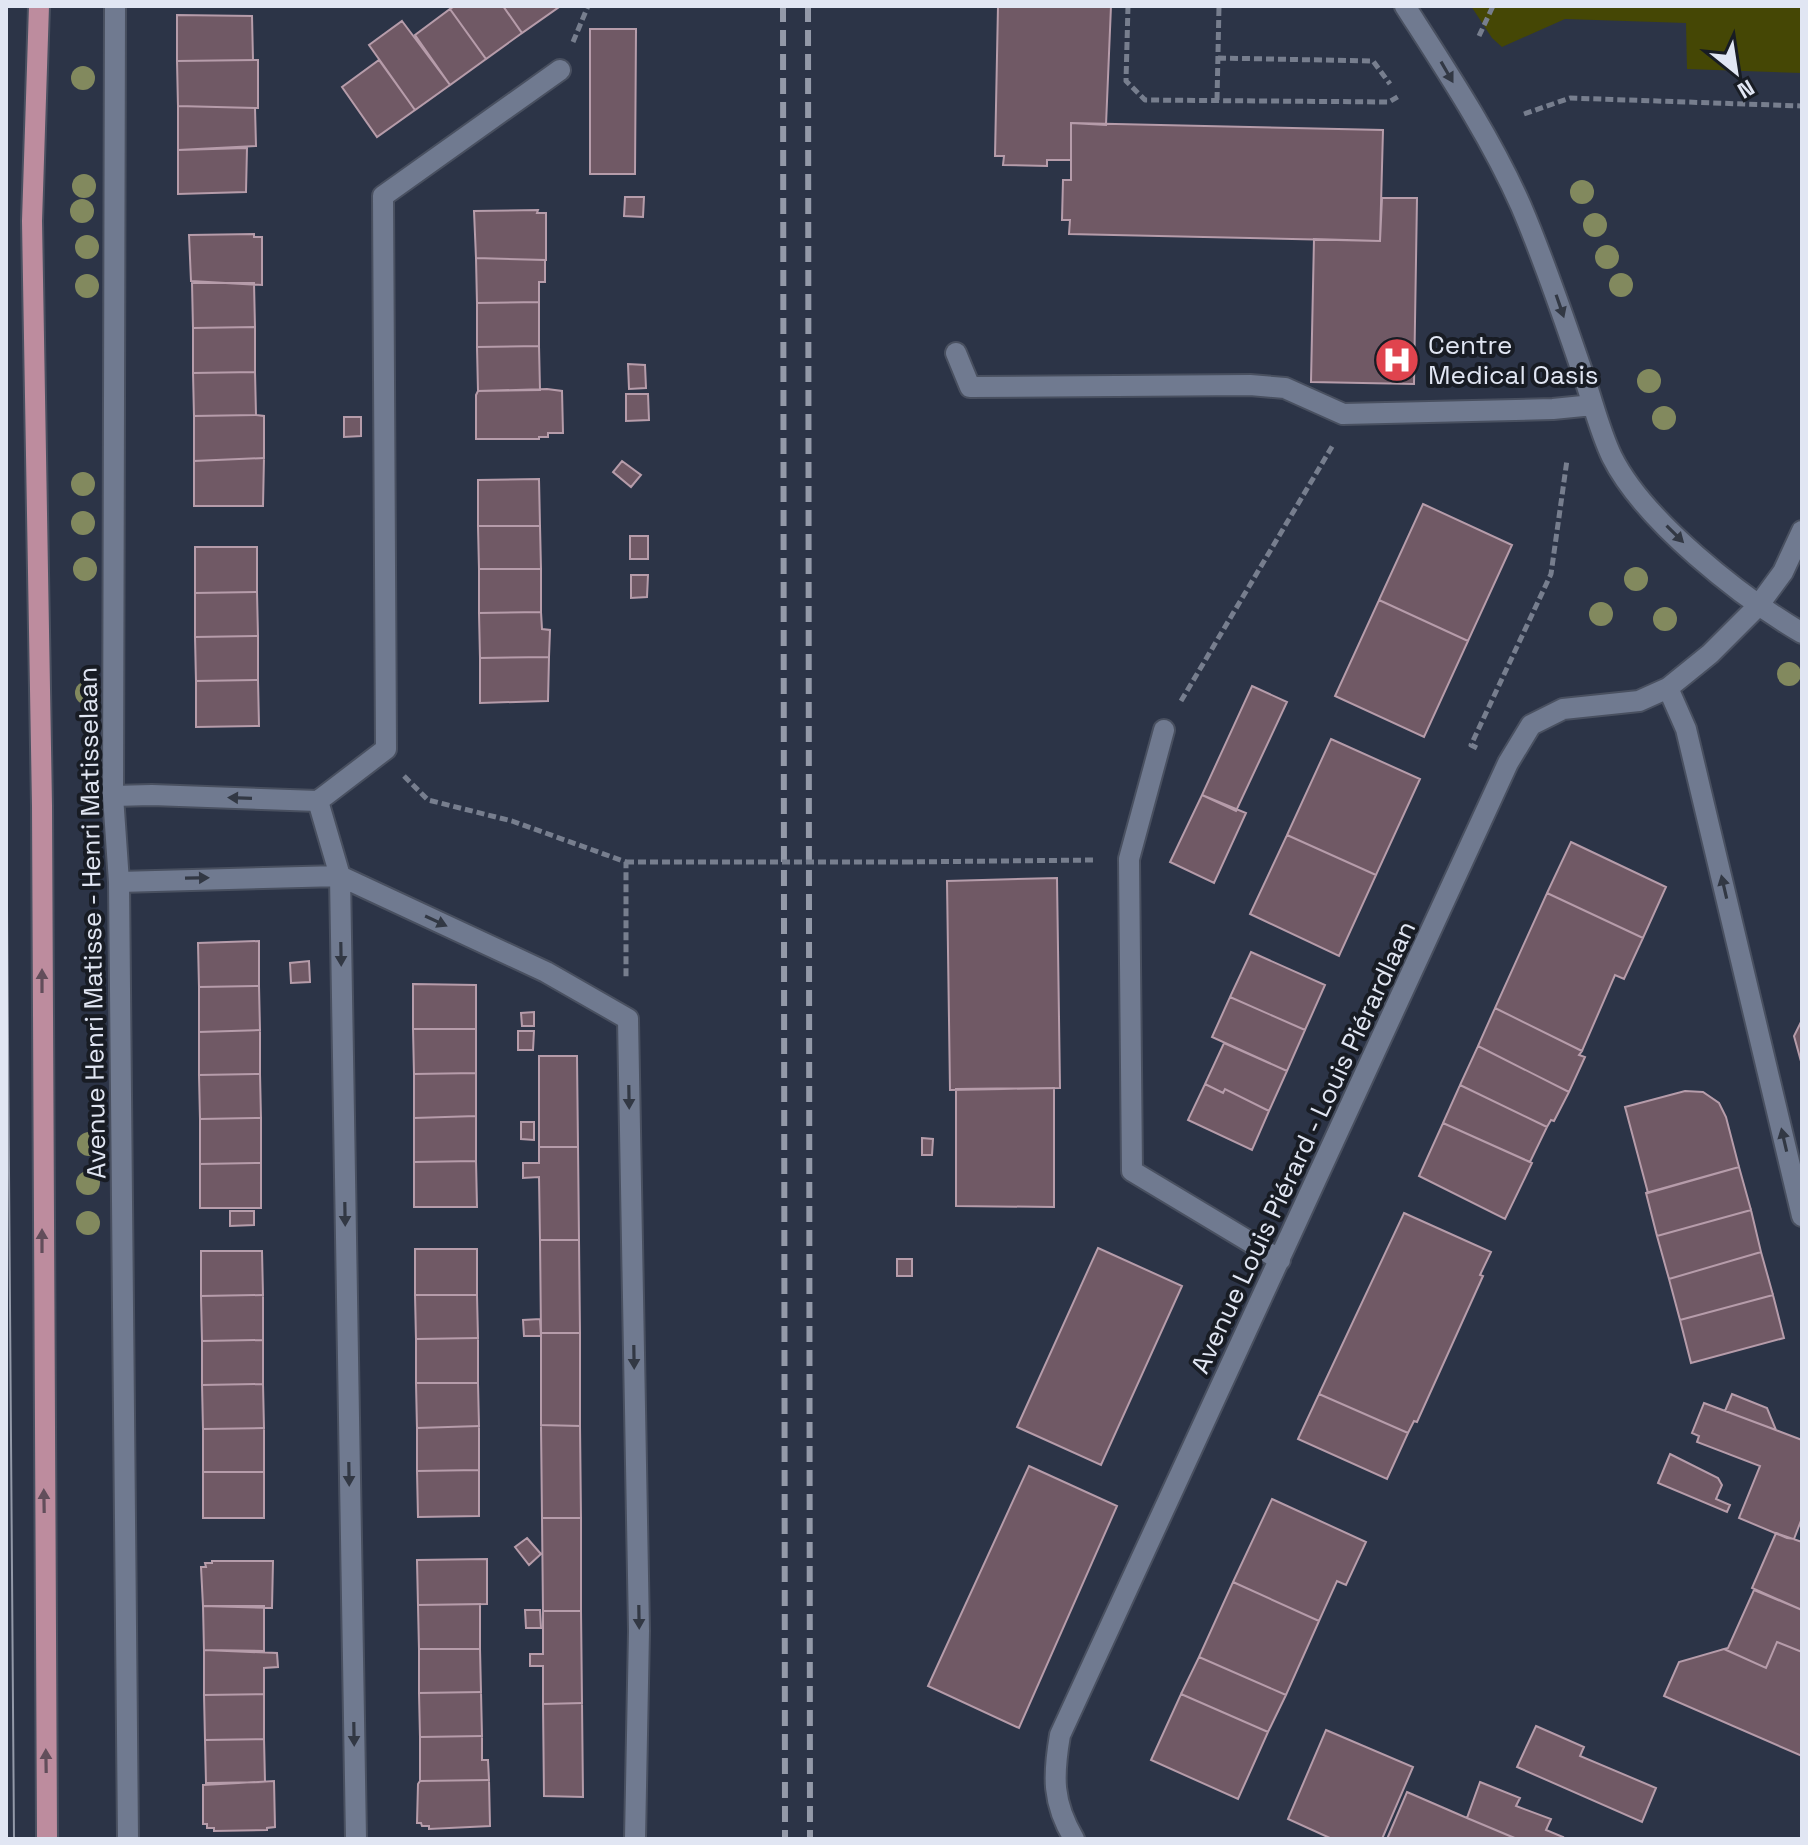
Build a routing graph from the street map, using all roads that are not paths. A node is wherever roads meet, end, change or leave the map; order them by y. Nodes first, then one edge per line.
1 (39, 6) edge
2 (115, 6) edge
3 (1405, 6) edge
4 (560, 70) dead end
5 (956, 353) dead end
6 (1593, 405) junction
7 (1802, 531) edge
8 (1758, 606) junction
9 (1802, 633) edge
10 (1668, 688) junction
11 (1164, 730) road end
12 (113, 796) junction
13 (318, 801) junction
14 (340, 876) junction
15 (119, 882) junction
16 (1802, 1216) edge
17 (1280, 1260) junction
18 (47, 1839) edge
19 (128, 1839) edge
20 (356, 1839) edge
21 (635, 1839) edge
22 (1074, 1839) edge

18 -> 1 main road
2 - 12 street, Avenue Henri Matisse - Henri Matisselaan
3 -> 6 street
4 - 13 street
5 - 6 street
6 -> 8 street
7 - 8 street, Avenue Louis Piérard - Louis Piérardlaan
8 - 9 street
8 - 10 street, Avenue Louis Piérard - Louis Piérardlaan
16 -> 10 street
10 - 17 street, Avenue Louis Piérard - Louis Piérardlaan
11 - 17 street
13 -> 12 street
12 - 15 street, Avenue Henri Matisse - Henri Matisselaan
13 - 14 street
15 -> 14 street
14 -> 20 street
14 -> 21 street
15 - 19 street, Avenue Henri Matisse - Henri Matisselaan
17 - 22 street, Avenue Louis Piérard - Louis Piérardlaan

